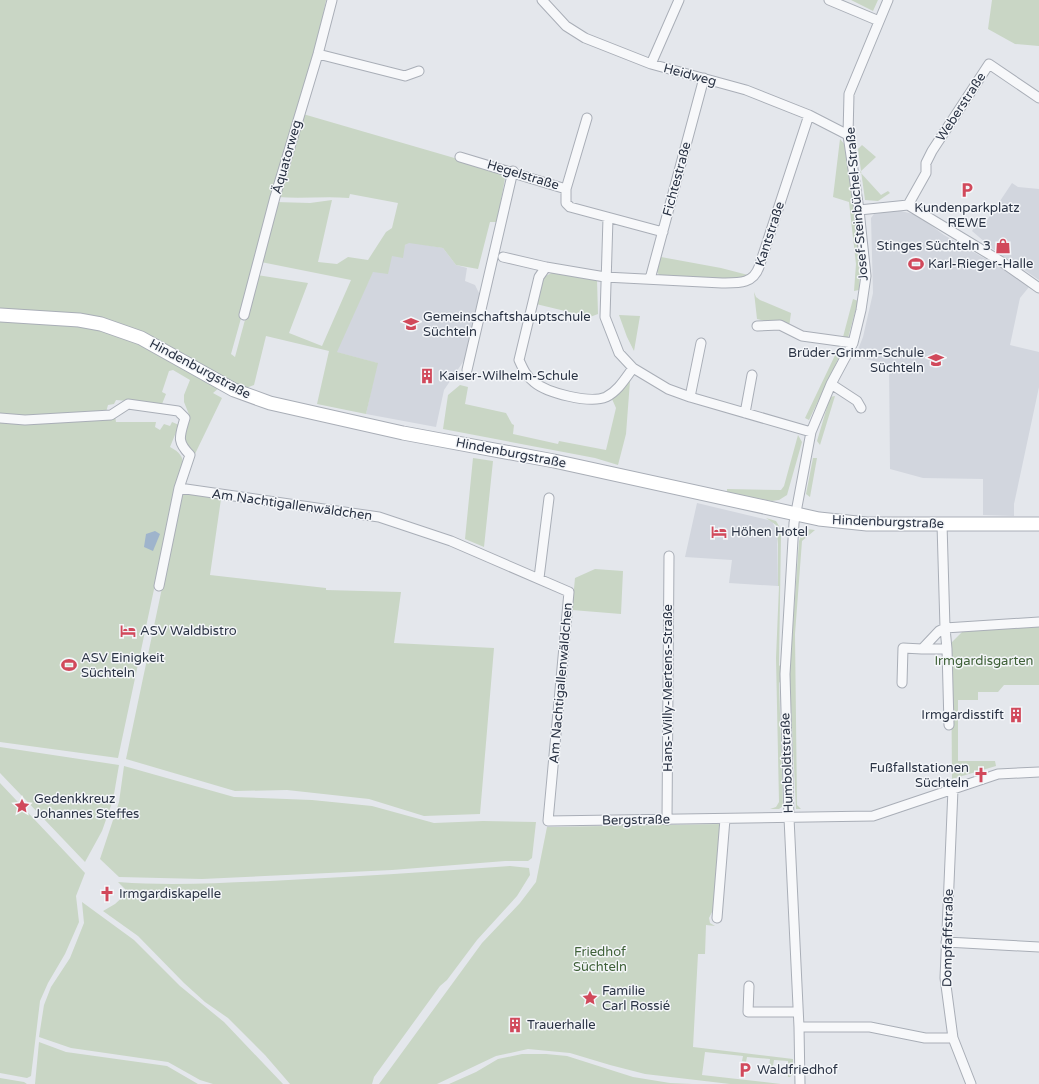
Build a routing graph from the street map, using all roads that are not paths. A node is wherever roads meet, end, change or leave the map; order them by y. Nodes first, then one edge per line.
1 (332, 0) edge
2 (542, 0) edge
3 (679, 0) edge
4 (829, 0) edge
5 (888, 0) edge
6 (879, 21) junction
7 (318, 54) junction
8 (651, 64) junction
9 (419, 71) dead end
10 (704, 78) junction
11 (1039, 98) edge
12 (809, 115) junction
13 (587, 118) dead end
14 (848, 135) junction
15 (460, 157) dead end
16 (512, 171) junction
17 (566, 188) junction
18 (908, 205) junction
19 (859, 210) junction
20 (608, 218) junction
21 (663, 232) junction
22 (503, 257) dead end
23 (546, 268) junction
24 (605, 277) junction
25 (650, 279) junction
26 (1039, 288) edge
27 (0, 315) edge
28 (244, 315) dead end
29 (756, 326) dead end
30 (701, 343) dead end
31 (853, 343) junction
32 (633, 368) junction
33 (467, 370) dead end
34 (752, 375) dead end
35 (831, 384) junction
36 (690, 397) junction
37 (861, 408) dead end
38 (746, 413) junction
39 (0, 418) edge
40 (811, 432) junction
41 (179, 488) junction
42 (549, 498) dead end
43 (794, 514) junction
44 (942, 524) junction
45 (1039, 524) edge
46 (669, 556) dead end
47 (539, 578) junction
48 (158, 586) dead end
49 (1039, 622) edge
50 (945, 628) junction
51 (922, 649) junction
52 (947, 649) junction
53 (902, 683) dead end
54 (949, 725) dead end
55 (1039, 772) edge
56 (953, 789) junction
57 (789, 818) junction
58 (725, 819) junction
59 (667, 820) junction
60 (548, 821) joint
61 (717, 918) dead end
62 (946, 942) junction
63 (1039, 947) edge
64 (749, 986) dead end
65 (798, 1012) junction
66 (799, 1027) junction
67 (953, 1038) junction
68 (800, 1084) edge
69 (971, 1084) edge

1 - 7 street, Äquatorweg
2 - 8 street, Heidweg
3 - 8 street
4 - 6 street
5 - 6 street, Josef-Steinbüchel-Straße
6 - 14 street, Josef-Steinbüchel-Straße
7 - 9 street
7 - 28 street, Äquatorweg
8 - 10 street, Heidweg
10 - 12 street, Heidweg
10 - 21 street, Fichtestraße
11 - 18 street, Weberstraße
12 - 14 street, Heidweg
12 - 25 street, Kantstraße
13 - 17 street
14 - 19 street, Josef-Steinbüchel-Straße
15 - 16 street, Hegelstraße
16 - 17 street, Hegelstraße
16 - 33 street
17 - 20 street, Hegelstraße
18 - 19 street
18 - 26 street
19 - 31 street, Josef-Steinbüchel-Straße
20 - 21 street, Hegelstraße
20 - 24 street
21 - 25 street, Fichtestraße
22 - 23 street, Kantstraße
23 - 24 street, Kantstraße
23 - 32 street
24 - 25 street, Kantstraße
24 - 32 street
27 - 43 main road, Hindenburgstraße
29 - 31 street
30 - 36 street
31 - 35 street, Josef-Steinbüchel-Straße
32 - 36 street
34 - 38 street
35 - 37 street
35 - 40 street, Josef-Steinbüchel-Straße
36 - 38 street
38 - 40 street
39 - 41 street
40 - 43 street, Josef-Steinbüchel-Straße
41 - 47 street, Am Nachtigallenwäldchen
41 - 48 street
42 - 47 street
43 - 44 main road, Hindenburgstraße
43 - 57 street, Humboldtstraße
44 - 45 main road, Hindenburgstraße
44 - 50 street
46 - 59 street, Hans-Willy-Mertens-Straße
47 - 60 street, Am Nachtigallenwäldchen
49 - 50 street
50 - 51 street
50 - 52 street
51 - 52 street
51 - 53 street
52 - 54 street
55 - 56 street, Bergstraße
56 - 57 street, Bergstraße
56 - 62 street, Dompfaffstraße
57 - 58 street, Bergstraße
57 - 65 street, Humboldtstraße
58 - 59 street, Bergstraße
58 - 61 street
59 - 60 street, Bergstraße
62 - 63 street
62 - 67 street, Dompfaffstraße
64 - 65 street
65 - 66 street, Humboldtstraße
66 - 67 street
66 - 68 street, Humboldtstraße
67 - 69 street, Dompfaffstraße

